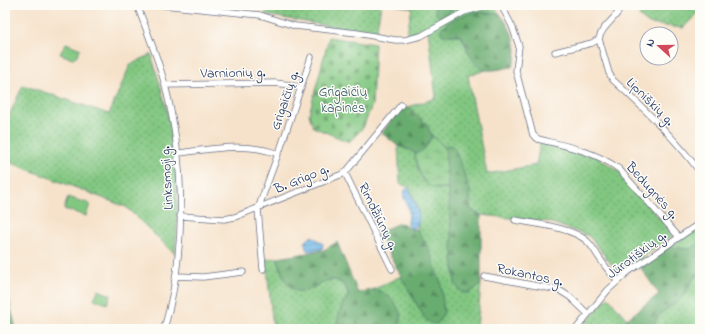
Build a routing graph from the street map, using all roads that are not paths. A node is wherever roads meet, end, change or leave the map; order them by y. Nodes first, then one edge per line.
1 (137, 5) edge
2 (163, 5) edge
3 (489, 5) edge
4 (500, 5) edge
5 (622, 5) edge
6 (598, 39) junction
7 (555, 52) dead end
8 (311, 57) dead end
9 (165, 85) junction
10 (301, 88) junction
11 (400, 105) dead end
12 (279, 152) junction
13 (179, 153) junction
14 (700, 172) edge
15 (345, 173) junction
16 (258, 209) junction
17 (180, 216) junction
18 (515, 220) dead end
19 (700, 223) edge
20 (679, 237) junction
21 (263, 269) dead end
22 (392, 269) dead end
23 (243, 272) dead end
24 (176, 276) junction
25 (484, 276) dead end
26 (618, 281) junction
27 (588, 314) junction
28 (166, 329) edge
29 (576, 329) edge

1 - 9 street, Linksmoji g.
2 - 3 street
4 - 20 street, Bedugnės g.
5 - 6 street
6 - 7 street
6 - 14 street, Lipniškių g.
8 - 10 street, Grigaičių g.
9 - 10 street, Varnionių g.
9 - 13 street, Linksmoji g.
10 - 12 street, Grigaičių g.
11 - 15 street, B. Grigo g.
12 - 13 street
12 - 16 street, Grigaičių g.
13 - 17 street, Linksmoji g.
15 - 16 street, B. Grigo g.
15 - 22 street, Rimdžiūnų g.
16 - 17 street, B. Grigo g.
16 - 21 street, Grigaičių g.
17 - 24 street, Linksmoji g.
18 - 26 street
19 - 20 street, Jūrotiškių g.
20 - 26 street, Jūrotiškių g.
23 - 24 street
24 - 28 street, Linksmoji g.
25 - 27 street, Rokantos g.
26 - 27 street, Jūrotiškių g.
27 - 29 street, Jūrotiškių g.

